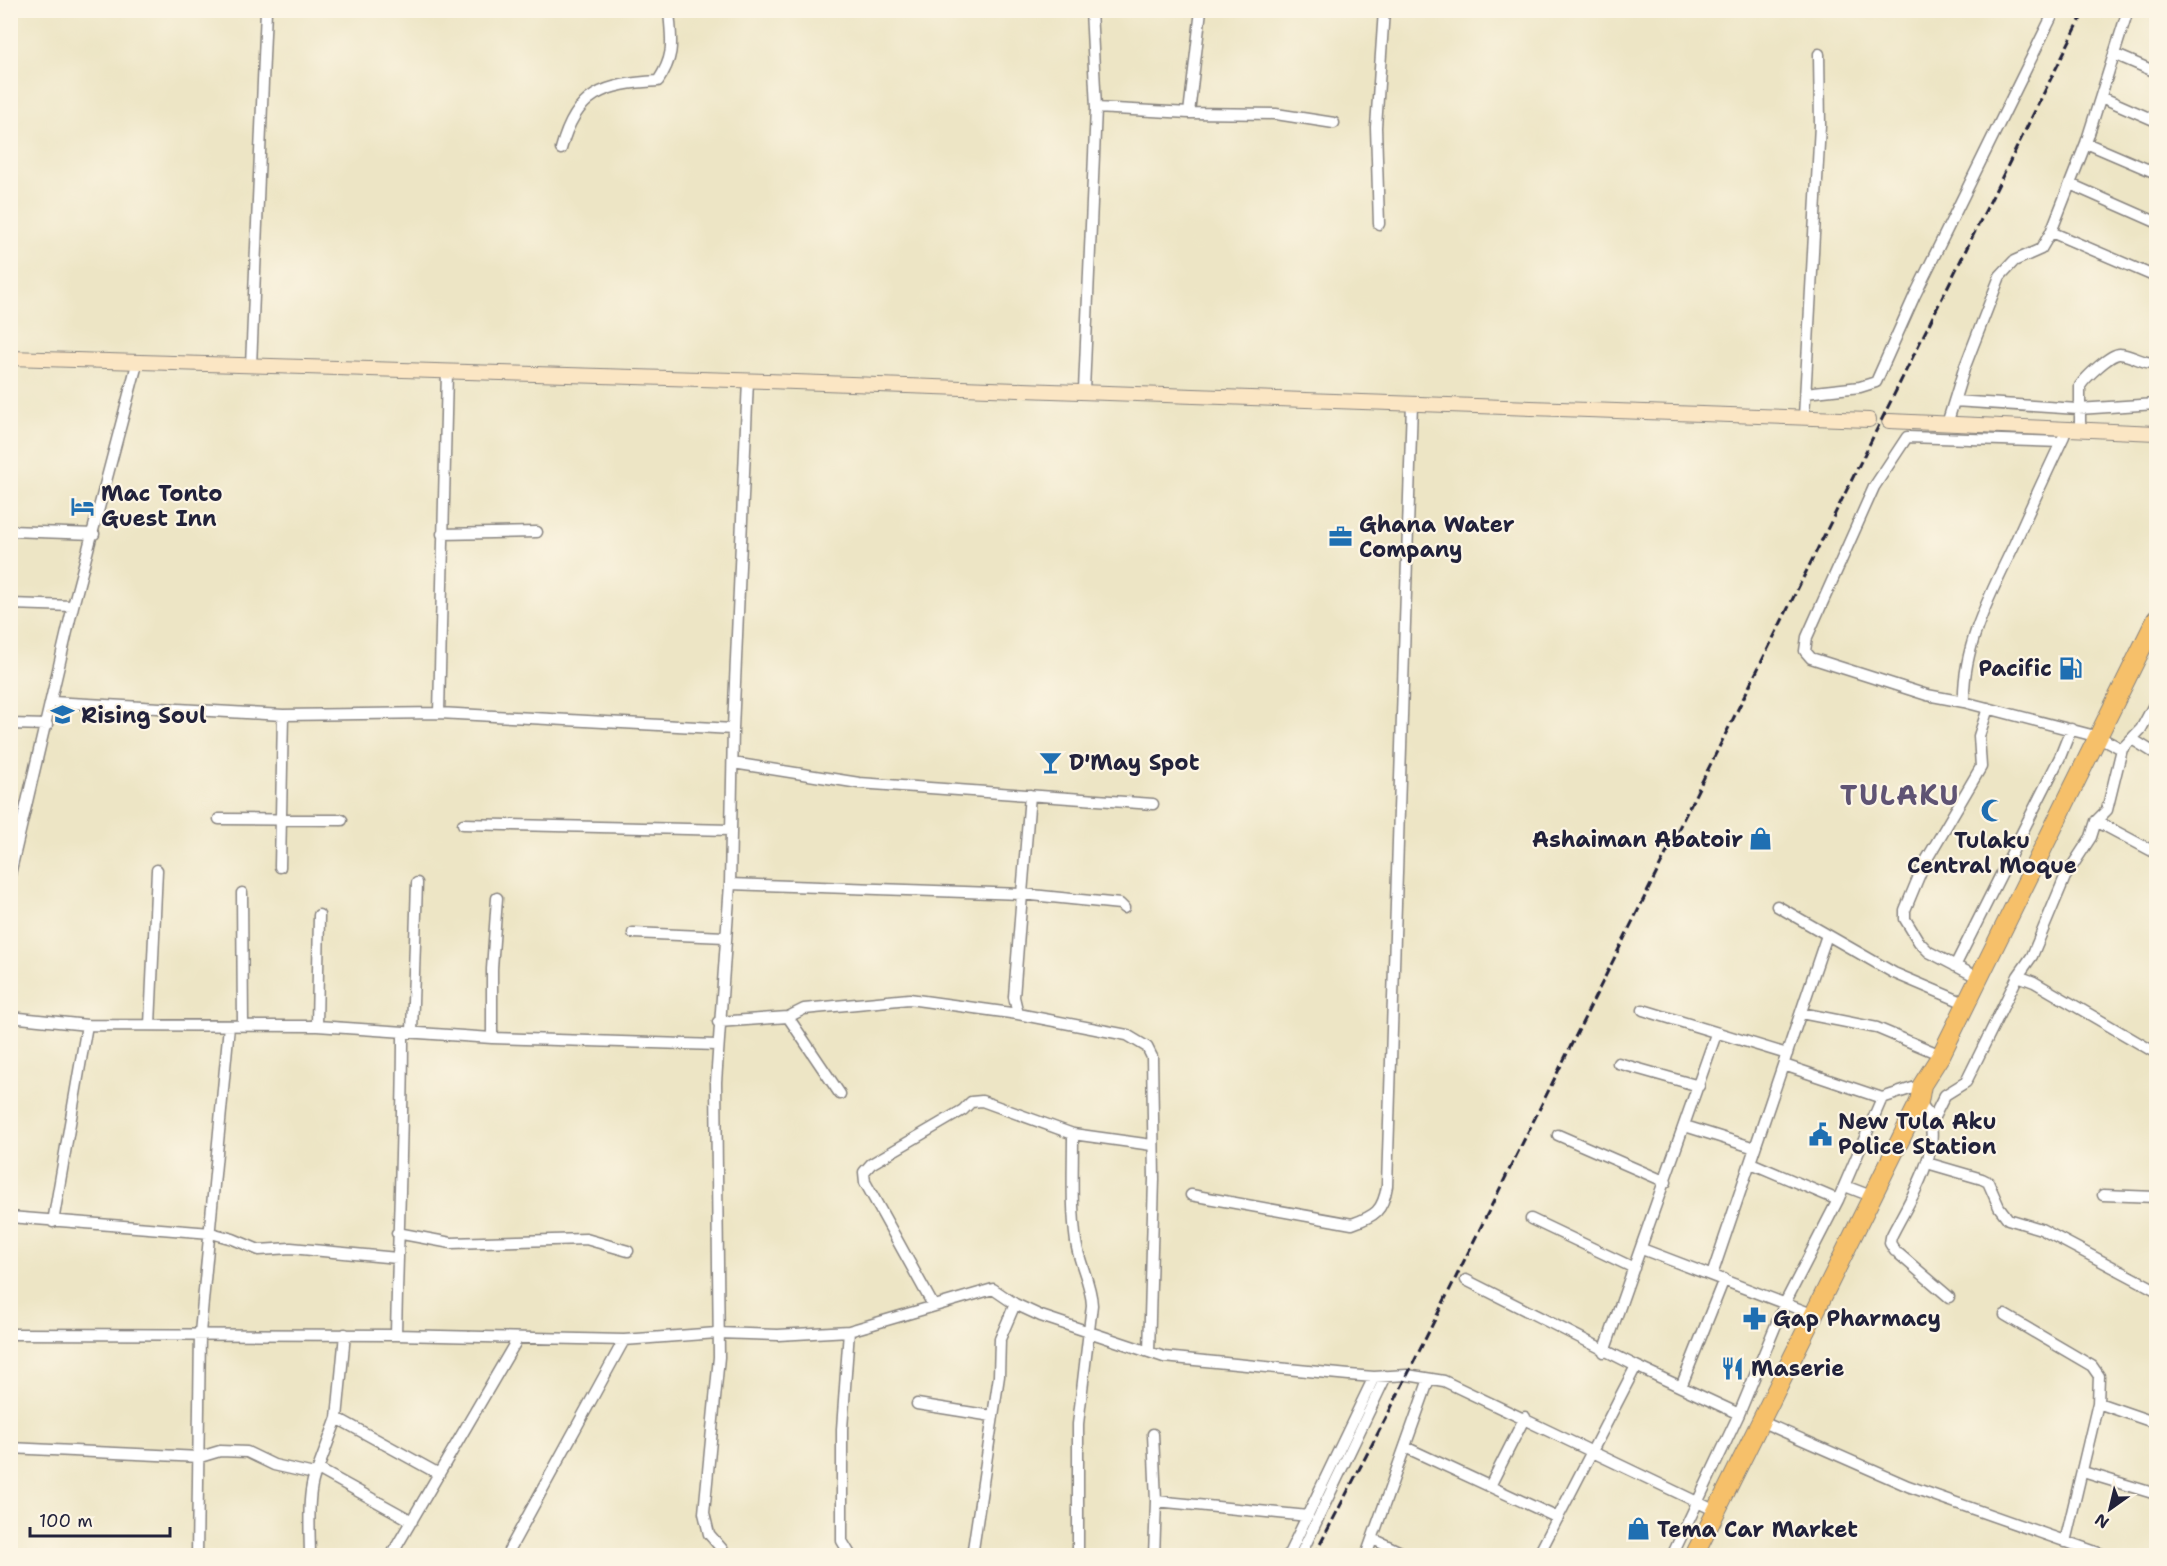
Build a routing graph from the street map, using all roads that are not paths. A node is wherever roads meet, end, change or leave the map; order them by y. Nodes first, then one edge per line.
1 (266, 10) edge
2 (669, 10) edge
3 (1091, 10) edge
4 (1201, 10) edge
5 (1384, 10) edge
6 (2055, 10) edge
7 (2128, 10) edge
8 (1819, 54) dead end
9 (2114, 54) junction
10 (2156, 72) edge
11 (2101, 96) junction
12 (1096, 108) junction
13 (1189, 113) junction
14 (2157, 121) edge
15 (1334, 123) dead end
16 (2086, 143) junction
17 (561, 149) dead end
18 (2157, 173) edge
19 (2070, 184) junction
20 (2157, 222) edge
21 (1379, 224) dead end
22 (2050, 232) junction
23 (2157, 277) edge
24 (10, 358) edge
25 (136, 363) junction
26 (2157, 363) edge
27 (251, 366) junction
28 (447, 372) junction
29 (748, 380) junction
30 (1084, 390) junction
31 (1805, 393) junction
32 (1954, 401) junction
33 (1412, 403) junction
34 (2157, 404) edge
35 (2079, 409) junction
36 (1804, 417) junction
37 (1869, 420) dead end
38 (1889, 421) dead end
39 (1947, 424) junction
40 (2156, 433) edge
41 (2069, 434) junction
42 (10, 531) edge
43 (537, 532) dead end
44 (94, 534) junction
45 (442, 534) junction
46 (10, 604) edge
47 (74, 606) junction
48 (2157, 619) edge
49 (2157, 701) edge
50 (52, 702) junction
51 (1964, 702) junction
52 (1988, 708) junction
53 (439, 713) junction
54 (283, 715) junction
55 (10, 724) edge
56 (46, 725) junction
57 (733, 729) junction
58 (2071, 729) junction
59 (2099, 737) junction
60 (2132, 739) junction
61 (2122, 749) junction
62 (2157, 754) edge
63 (733, 763) junction
64 (1030, 795) junction
65 (1153, 804) dead end
66 (219, 819) dead end
67 (281, 820) junction
68 (342, 820) dead end
69 (2096, 821) junction
70 (10, 824) edge
71 (22, 824) junction
72 (463, 824) dead end
73 (731, 830) junction
74 (2157, 852) edge
75 (280, 867) dead end
76 (157, 870) dead end
77 (10, 874) edge
78 (417, 883) dead end
79 (730, 884) junction
80 (242, 892) dead end
81 (1022, 894) junction
82 (497, 898) dead end
83 (1778, 906) dead end
84 (1124, 908) dead end
85 (319, 915) dead end
86 (633, 933) dead end
87 (1827, 935) junction
88 (725, 937) junction
89 (1955, 966) junction
90 (2018, 976) junction
91 (1979, 978) junction
92 (1966, 1004) junction
93 (1643, 1010) dead end
94 (1801, 1013) junction
95 (1018, 1014) junction
96 (10, 1017) edge
97 (788, 1017) junction
98 (718, 1022) junction
99 (87, 1025) junction
100 (150, 1025) junction
101 (243, 1025) junction
102 (229, 1026) junction
103 (317, 1026) junction
104 (408, 1032) junction
105 (1716, 1034) junction
106 (492, 1038) junction
107 (717, 1045) junction
108 (2157, 1053) edge
109 (1941, 1055) junction
110 (1785, 1060) junction
111 (1618, 1063) dead end
112 (1699, 1086) junction
113 (840, 1094) dead end
114 (1921, 1094) junction
115 (1882, 1098) junction
116 (1931, 1123) junction
117 (1685, 1126) junction
118 (1073, 1134) junction
119 (1558, 1135) dead end
120 (1152, 1145) junction
121 (1755, 1148) junction
122 (1751, 1163) junction
123 (1927, 1163) junction
124 (1666, 1182) junction
125 (1845, 1186) junction
126 (1191, 1195) dead end
127 (2103, 1195) dead end
128 (1871, 1196) junction
129 (2157, 1197) edge
130 (1838, 1200) junction
131 (10, 1217) edge
132 (1531, 1219) dead end
133 (53, 1222) junction
134 (211, 1233) junction
135 (397, 1233) junction
136 (1642, 1249) junction
137 (628, 1251) dead end
138 (397, 1258) junction
139 (1634, 1268) junction
140 (1712, 1275) junction
141 (1466, 1280) dead end
142 (1724, 1280) junction
143 (2157, 1290) edge
144 (1949, 1297) dead end
145 (1785, 1303) junction
146 (1016, 1304) junction
147 (933, 1305) junction
148 (1812, 1314) junction
149 (2005, 1315) dead end
150 (849, 1331) junction
151 (1088, 1332) junction
152 (200, 1333) junction
153 (717, 1333) junction
154 (10, 1334) edge
155 (345, 1334) junction
156 (396, 1335) junction
157 (518, 1338) junction
158 (624, 1340) junction
159 (1149, 1352) junction
160 (1604, 1352) junction
161 (1636, 1366) junction
162 (1386, 1376) junction
163 (1374, 1377) junction
164 (1429, 1379) junction
165 (1681, 1387) junction
166 (2098, 1403) junction
167 (917, 1404) dead end
168 (1739, 1414) junction
169 (992, 1416) junction
170 (337, 1418) junction
171 (1525, 1418) junction
172 (1761, 1421) junction
173 (2157, 1423) edge
174 (1153, 1434) dead end
175 (1405, 1447) junction
176 (10, 1448) edge
177 (1593, 1450) junction
178 (200, 1457) junction
179 (316, 1472) junction
180 (2083, 1472) junction
181 (439, 1474) junction
182 (1490, 1486) junction
183 (2157, 1494) edge
184 (1156, 1501) junction
185 (1698, 1502) junction
186 (1716, 1510) junction
187 (1308, 1516) junction
188 (1558, 1518) junction
189 (412, 1521) junction
190 (1373, 1539) junction
191 (2066, 1542) junction
192 (10, 1552) edge
193 (56, 1556) edge
194 (197, 1556) edge
195 (310, 1556) edge
196 (392, 1556) edge
197 (506, 1556) edge
198 (728, 1556) edge
199 (851, 1556) edge
200 (972, 1556) edge
201 (1078, 1556) edge
202 (1154, 1556) edge
203 (1288, 1556) edge
204 (1300, 1556) edge
205 (1366, 1556) edge
206 (1409, 1556) edge
207 (1538, 1556) edge
208 (1672, 1556) edge
209 (1694, 1556) edge
210 (2107, 1556) edge

1 - 27 street
2 - 17 street
3 - 12 street
4 - 13 street
5 - 21 street
6 - 31 street
7 - 9 street
8 - 31 street
9 - 10 street
9 - 11 street
11 - 14 street
11 - 16 street
12 - 13 street
12 - 30 street
13 - 15 street
16 - 18 street
16 - 19 street
19 - 20 street
19 - 22 street
22 - 23 street
22 - 32 street
24 - 25 street
25 - 27 street
25 - 44 street
26 - 35 street
27 - 28 street
28 - 29 street
28 - 45 street
29 - 30 street
29 - 57 street
30 - 33 street
31 - 36 street
32 - 35 street
32 - 39 street
33 - 36 street
33 - 126 street
34 - 35 street
35 - 41 street
36 - 37 street
38 - 39 street
39 - 41 street
40 - 41 street
41 - 51 street
41 - 51 street
42 - 44 street
43 - 45 street
44 - 47 street
45 - 53 street
46 - 47 street
47 - 50 street
48 - 59 highway
49 - 60 street
50 - 54 street
50 - 56 street
51 - 52 street
52 - 58 street
52 - 89 street
53 - 54 street
53 - 57 street
54 - 67 street
55 - 56 street
56 - 71 street
57 - 63 street
58 - 59 street
58 - 89 street
59 - 61 street
59 - 91 highway
60 - 61 street
60 - 62 street
61 - 69 street
63 - 64 street
63 - 73 street
64 - 65 street
64 - 81 street
66 - 67 street
67 - 68 street
67 - 75 street
69 - 74 street
69 - 90 street
70 - 71 street
71 - 77 street
72 - 73 street
73 - 79 street
76 - 100 street
78 - 104 street
79 - 81 street
79 - 88 street
80 - 101 street
81 - 84 street
81 - 95 street
82 - 106 street
83 - 87 street
85 - 103 street
86 - 88 street
87 - 92 street
87 - 94 street
88 - 98 street
89 - 91 street
90 - 108 street
90 - 116 street
91 - 92 highway
92 - 109 highway
93 - 105 street
94 - 109 street
94 - 110 street
95 - 97 street
95 - 120 street
96 - 99 street
97 - 98 street
97 - 113 street
98 - 107 street
99 - 100 street
99 - 133 street
100 - 102 street
101 - 102 street
101 - 103 street
102 - 134 street
103 - 104 street
104 - 106 street
104 - 135 street
105 - 110 street
105 - 112 street
106 - 107 street
107 - 153 street
109 - 114 highway
110 - 115 street
110 - 121 street
111 - 112 street
112 - 117 street
114 - 115 street
114 - 116 street
114 - 128 highway
115 - 125 street
116 - 123 street
117 - 121 street
117 - 124 street
118 - 120 street
118 - 147 street
118 - 151 street
119 - 124 street
120 - 159 street
121 - 122 street
122 - 130 street
122 - 140 street
123 - 143 street
123 - 144 street
124 - 136 street
125 - 128 street
125 - 130 street
127 - 129 street
128 - 148 highway
130 - 145 street
131 - 133 street
132 - 139 street
133 - 134 street
134 - 138 street
134 - 152 street
135 - 137 street
135 - 138 street
136 - 139 street
136 - 140 street
138 - 156 street
139 - 160 street
140 - 142 street
141 - 160 street
142 - 145 street
142 - 165 street
145 - 148 street
145 - 168 street
146 - 147 street
146 - 151 street
146 - 169 street
147 - 150 street
148 - 172 highway
149 - 166 street
150 - 153 street
150 - 199 street
151 - 159 street
151 - 201 street
152 - 154 street
152 - 155 street
152 - 178 street
153 - 158 street
153 - 198 street
155 - 156 street
155 - 170 street
156 - 157 street
157 - 158 street
157 - 181 street
158 - 197 street
159 - 163 street
160 - 161 street
161 - 165 street
161 - 177 street
162 - 163 street
162 - 164 street
162 - 204 street
163 - 187 street
164 - 171 street
164 - 175 street
165 - 168 street
166 - 173 street
166 - 180 street
167 - 169 street
168 - 185 street
169 - 200 street
170 - 179 street
170 - 181 street
171 - 177 street
171 - 182 street
172 - 186 highway
172 - 191 street
174 - 184 street
175 - 182 street
175 - 190 street
176 - 178 street
177 - 185 street
177 - 188 street
178 - 179 street
178 - 194 street
179 - 189 street
179 - 195 street
180 - 183 street
180 - 191 street
181 - 189 street
182 - 188 street
184 - 187 street
184 - 202 street
185 - 186 street
185 - 208 street
186 - 209 highway
187 - 203 street
188 - 207 street
189 - 196 street
190 - 205 street
190 - 206 street
191 - 210 street
192 - 193 street

